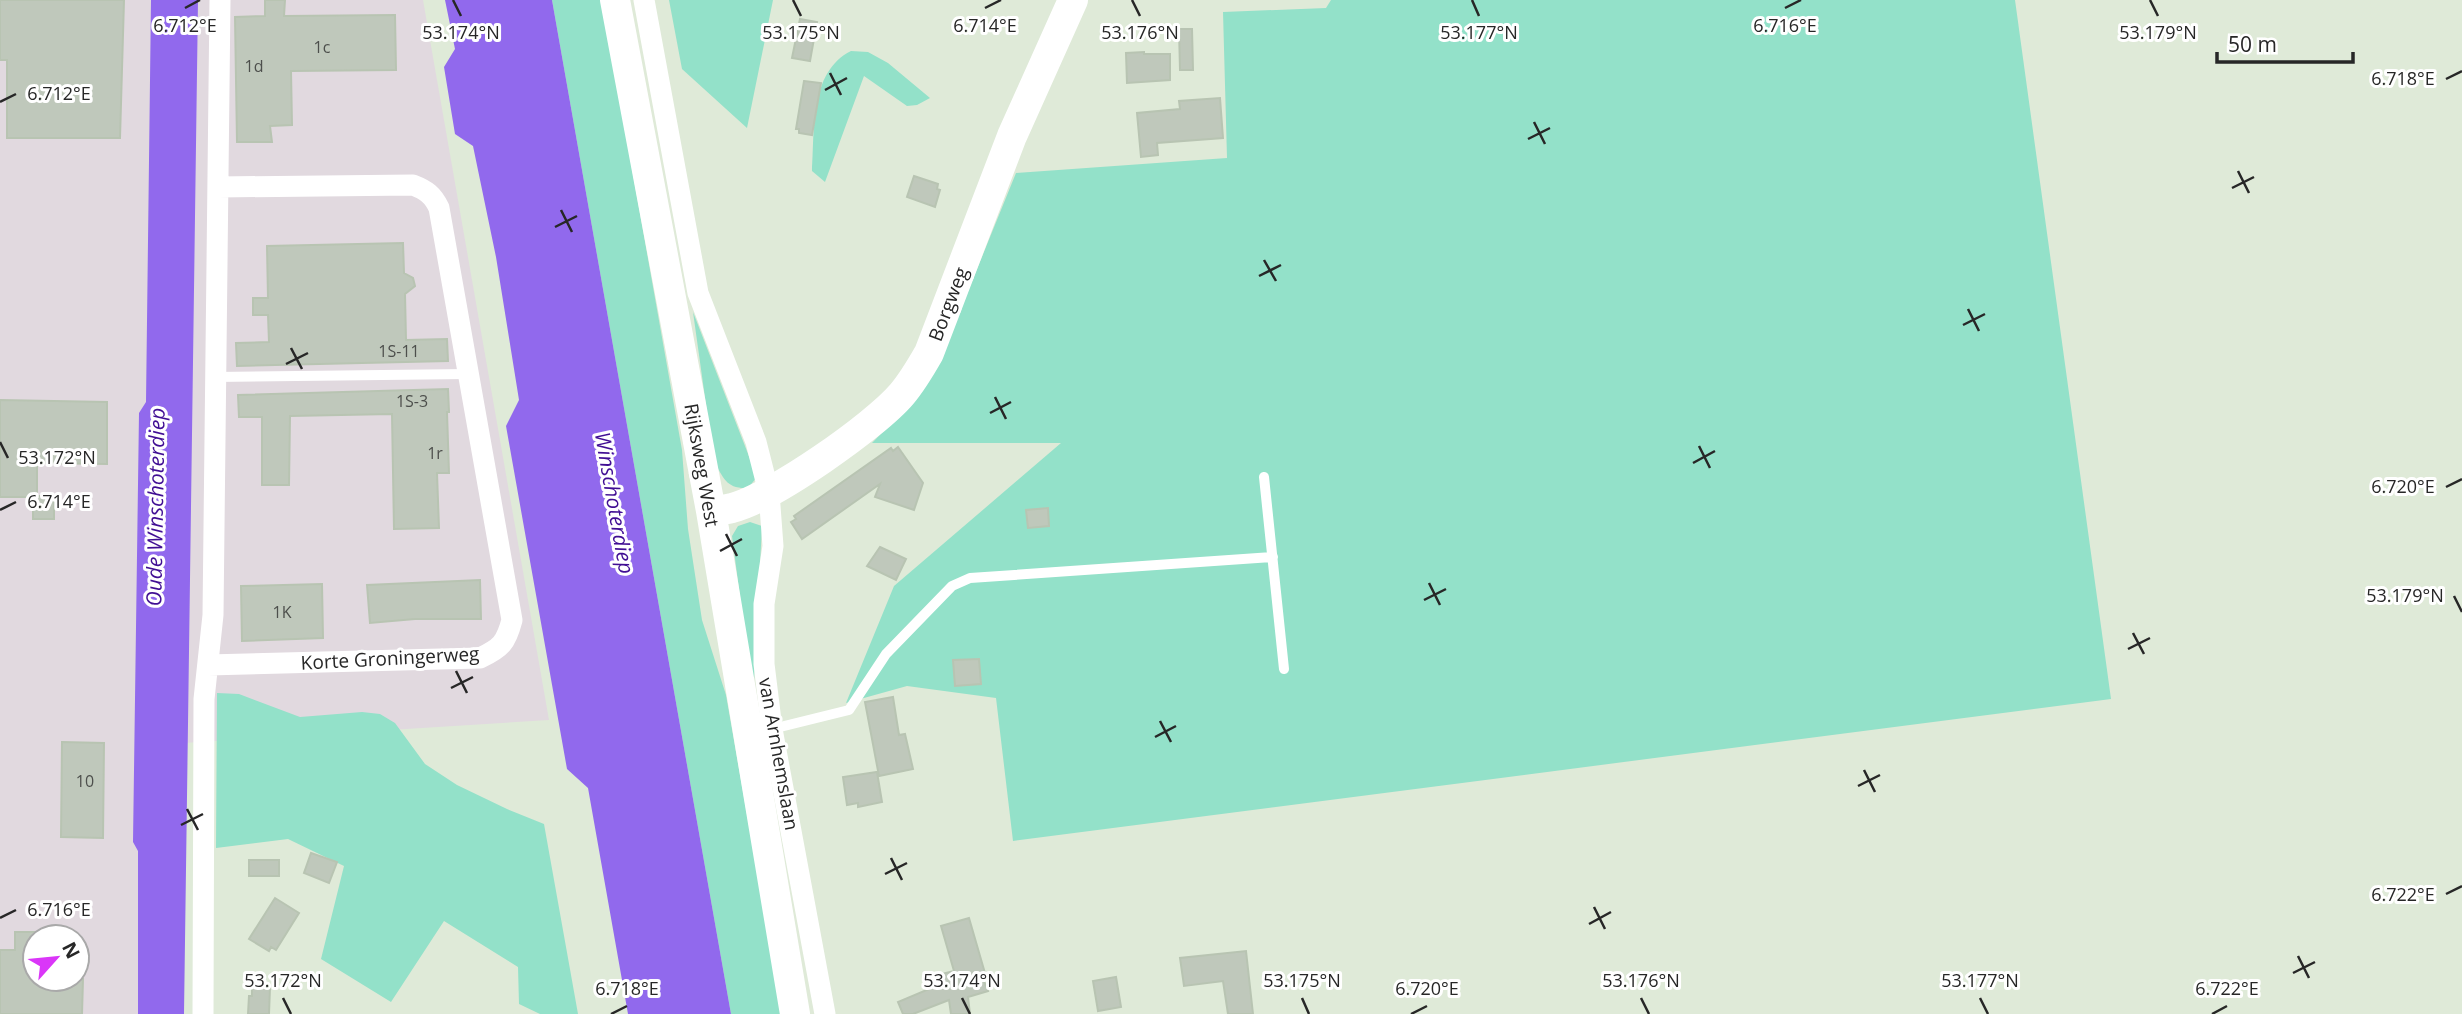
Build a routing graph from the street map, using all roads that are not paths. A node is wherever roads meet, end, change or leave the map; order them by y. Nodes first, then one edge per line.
1 (220, 0) edge
2 (615, 0) edge
3 (644, 0) edge
4 (1073, 0) edge
5 (218, 187) junction
6 (468, 374) junction
7 (215, 377) junction
8 (1264, 477) dead end
9 (769, 493) junction
10 (711, 512) junction
11 (1273, 557) junction
12 (208, 665) junction
13 (1284, 669) dead end
14 (772, 729) junction
15 (203, 1014) edge
16 (795, 1014) edge
17 (825, 1014) edge

1 - 5 street
2 - 10 main road, Rijksweg West
3 - 9 street
4 - 9 main road, Borgweg
5 - 6 street, Korte Groningerweg
5 - 7 street
6 - 7 lane
6 - 12 street, Korte Groningerweg
7 - 12 street
8 - 11 lane
9 - 10 main road, Borgweg
9 - 14 street, van Arnhemslaan
10 - 16 main road, Rijksweg West
11 - 13 lane
11 - 14 lane
12 - 15 street
14 - 17 street, van Arnhemslaan

